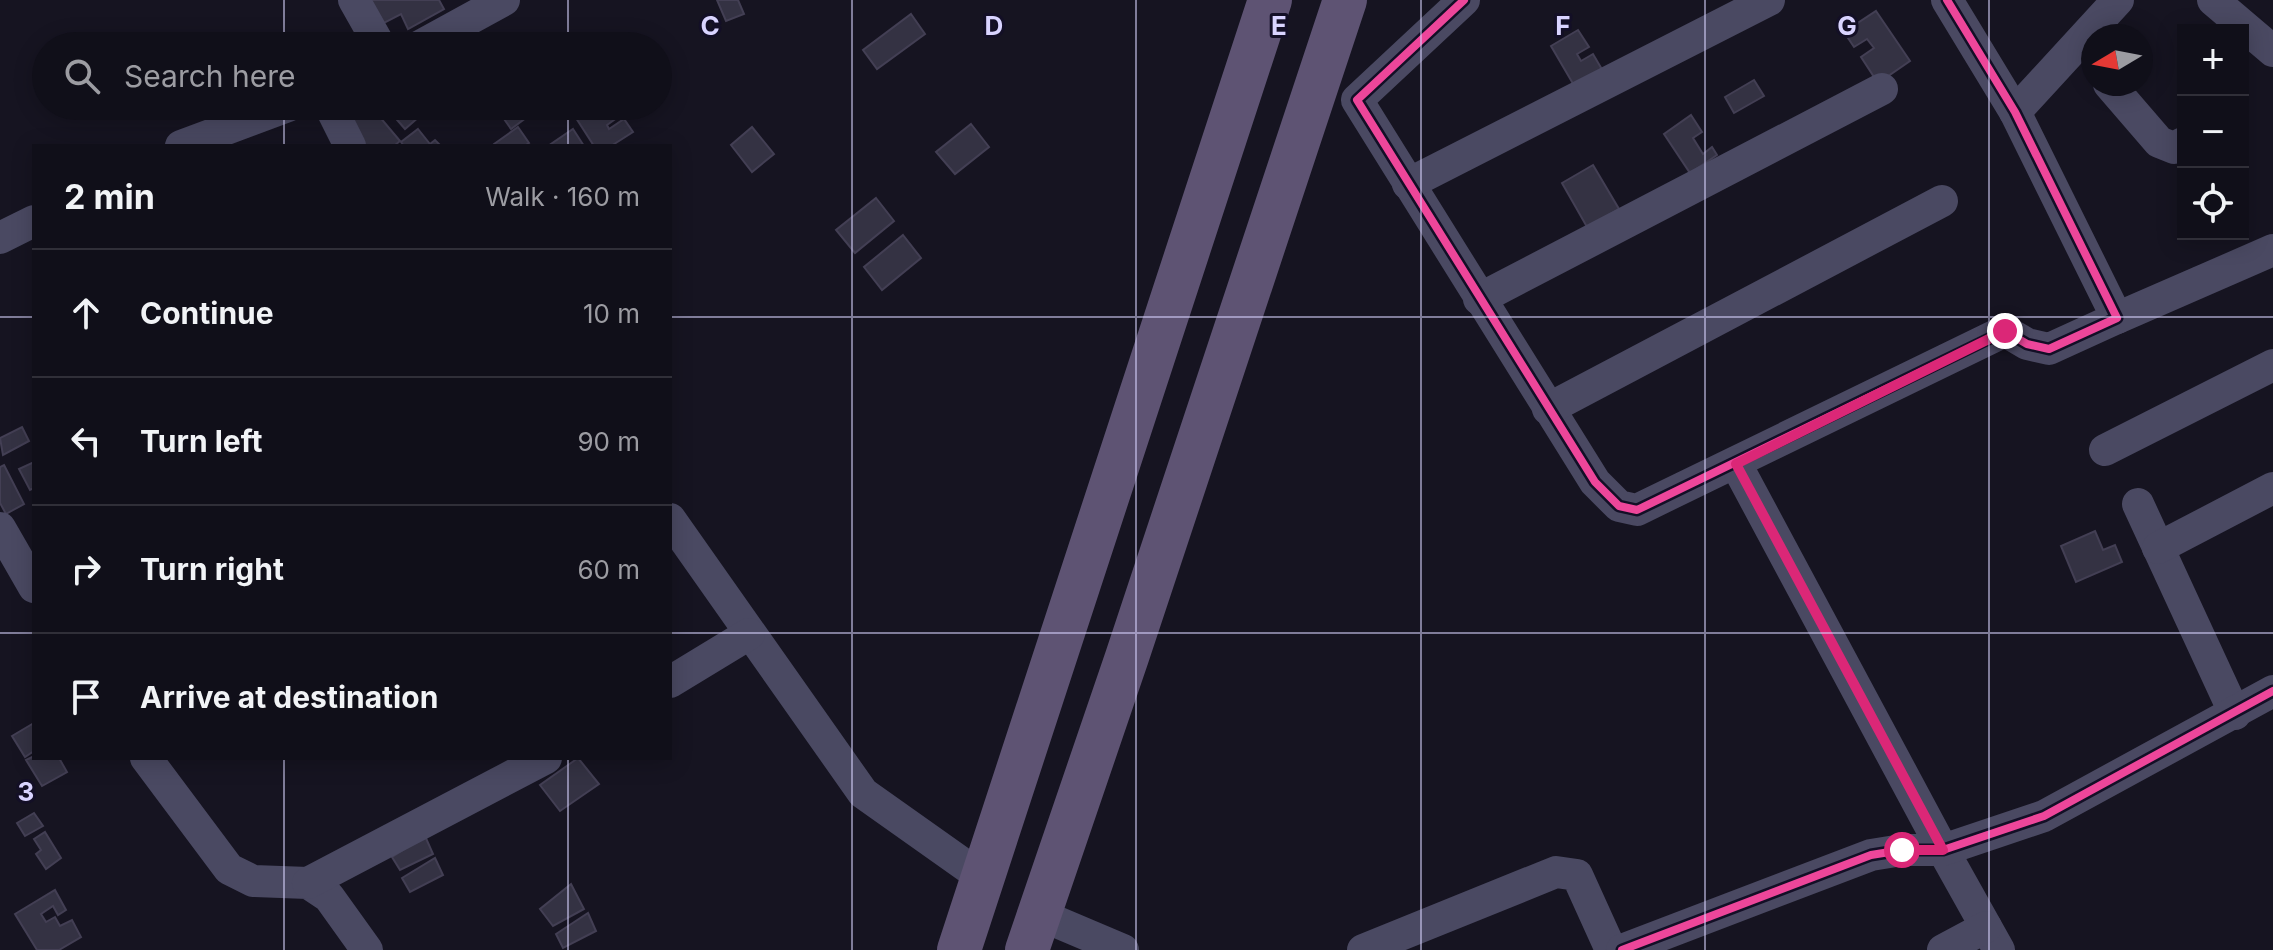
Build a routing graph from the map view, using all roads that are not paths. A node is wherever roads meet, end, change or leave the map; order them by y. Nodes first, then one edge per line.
1 (354, 0) edge
2 (504, 0) edge
3 (1270, 0) edge
4 (1345, 0) edge
5 (1464, 0) edge
6 (1769, 0) edge
7 (1947, 0) edge
8 (2118, 0) edge
9 (2213, 0) edge
10 (2103, 24) edge
11 (372, 32) edge
12 (446, 32) edge
13 (2273, 51) edge
14 (2081, 58) edge
15 (1882, 89) dead end
16 (2119, 96) edge
17 (2015, 112) junction
18 (251, 120) edge
19 (337, 120) edge
20 (186, 144) edge
21 (349, 144) edge
22 (2177, 146) edge
23 (1408, 184) junction
24 (1942, 201) dead end
25 (32, 222) edge
26 (0, 238) edge
27 (2273, 250) edge
28 (1479, 299) junction
29 (2117, 318) junction
30 (2273, 365) edge
31 (1548, 409) junction
32 (2105, 450) dead end
33 (1736, 464) junction
34 (2273, 488) edge
35 (2138, 504) dead end
36 (672, 522) edge
37 (0, 528) edge
38 (2158, 548) junction
39 (32, 584) edge
40 (749, 634) junction
41 (672, 681) edge
42 (2273, 691) edge
43 (2235, 714) junction
44 (147, 760) edge
45 (542, 760) edge
46 (1943, 850) junction
47 (983, 878) junction
48 (308, 883) junction
49 (1032, 932) edge
50 (1993, 938) edge
51 (367, 950) edge
52 (959, 950) edge
53 (1123, 950) edge
54 (1363, 950) edge
55 (1611, 950) edge
56 (1622, 950) edge
57 (1943, 950) edge

1 - 11 street
2 - 12 street
3 - 47 main road
4 - 49 main road
5 - 23 street
6 - 23 street
7 - 17 street
8 - 10 street
9 - 13 street
14 - 17 street
15 - 28 street
16 - 22 street
17 - 29 street
18 - 20 street
19 - 21 street
23 - 28 street
24 - 31 street
25 - 26 street
27 - 29 street
28 - 31 street
29 - 33 street
30 - 32 street
31 - 33 street
33 - 46 street
34 - 38 street
35 - 38 street
36 - 40 street
37 - 39 street
38 - 43 street
40 - 41 street
40 - 47 street
42 - 43 street
43 - 46 street
44 - 48 street
45 - 48 street
46 - 50 street
46 - 56 street
47 - 52 main road
48 - 51 street
49 - 53 street
50 - 57 street
54 - 55 street

